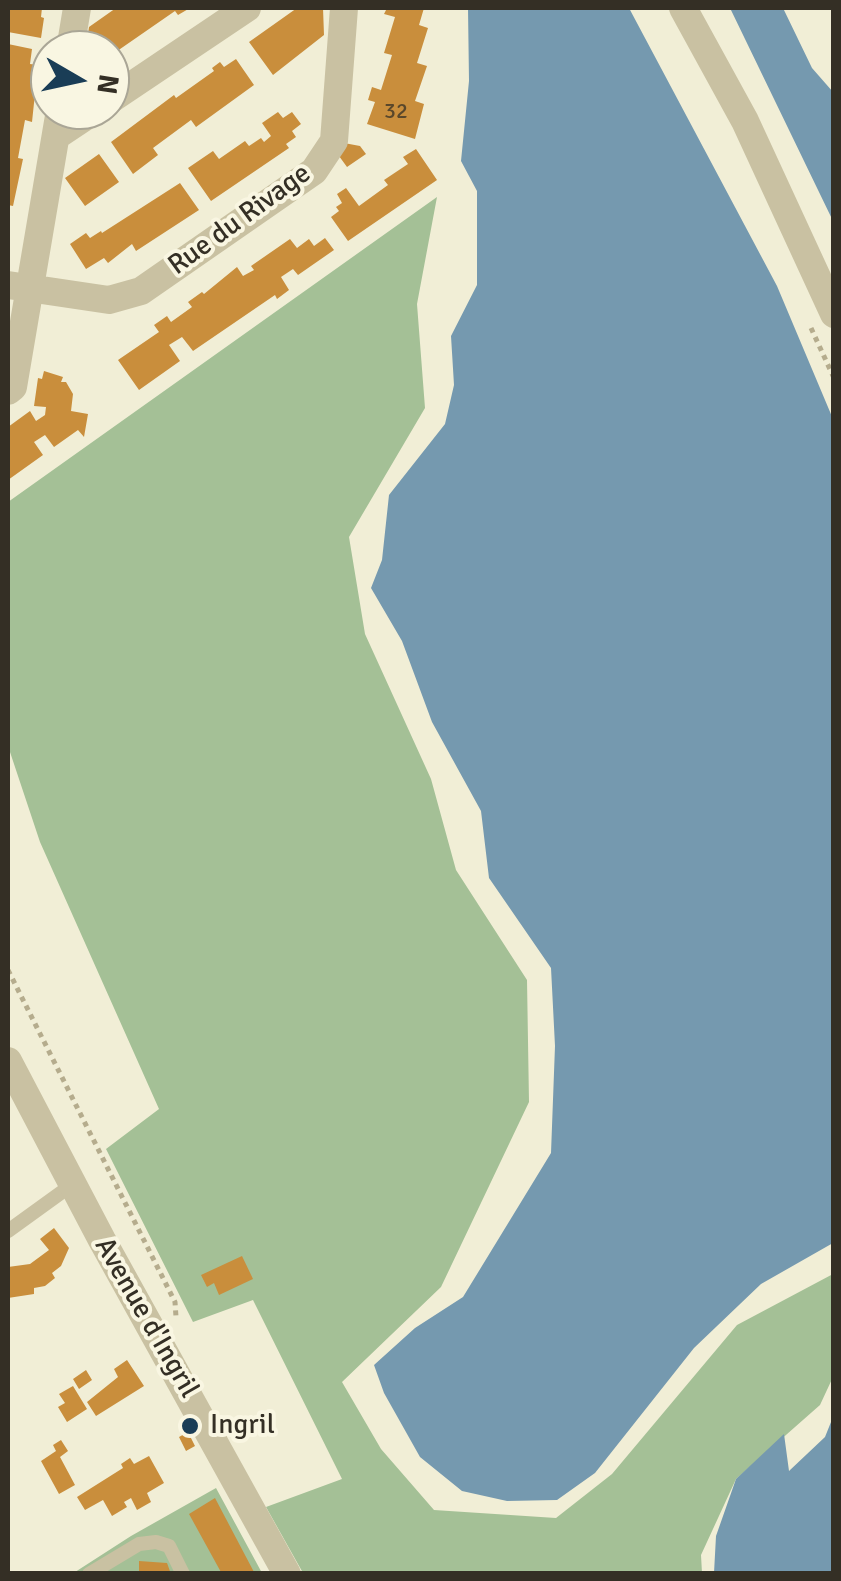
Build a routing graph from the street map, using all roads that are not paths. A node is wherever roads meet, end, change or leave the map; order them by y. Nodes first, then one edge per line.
1 (248, 8) edge
2 (344, 8) edge
3 (683, 8) edge
4 (130, 87) edge
5 (56, 130) edge
6 (18, 287) edge
7 (822, 320) edge
8 (8, 391) edge
9 (8, 1061) edge
10 (73, 1184) junction
11 (8, 1231) edge
12 (89, 1574) edge
13 (183, 1574) edge
14 (287, 1574) edge

1 - 4 street
2 - 6 street, Rue du Rivage
3 - 7 street
5 - 6 street
6 - 8 street
9 - 10 street, Avenue d'Ingril
10 - 11 lane
10 - 14 street, Avenue d'Ingril
12 - 13 lane

